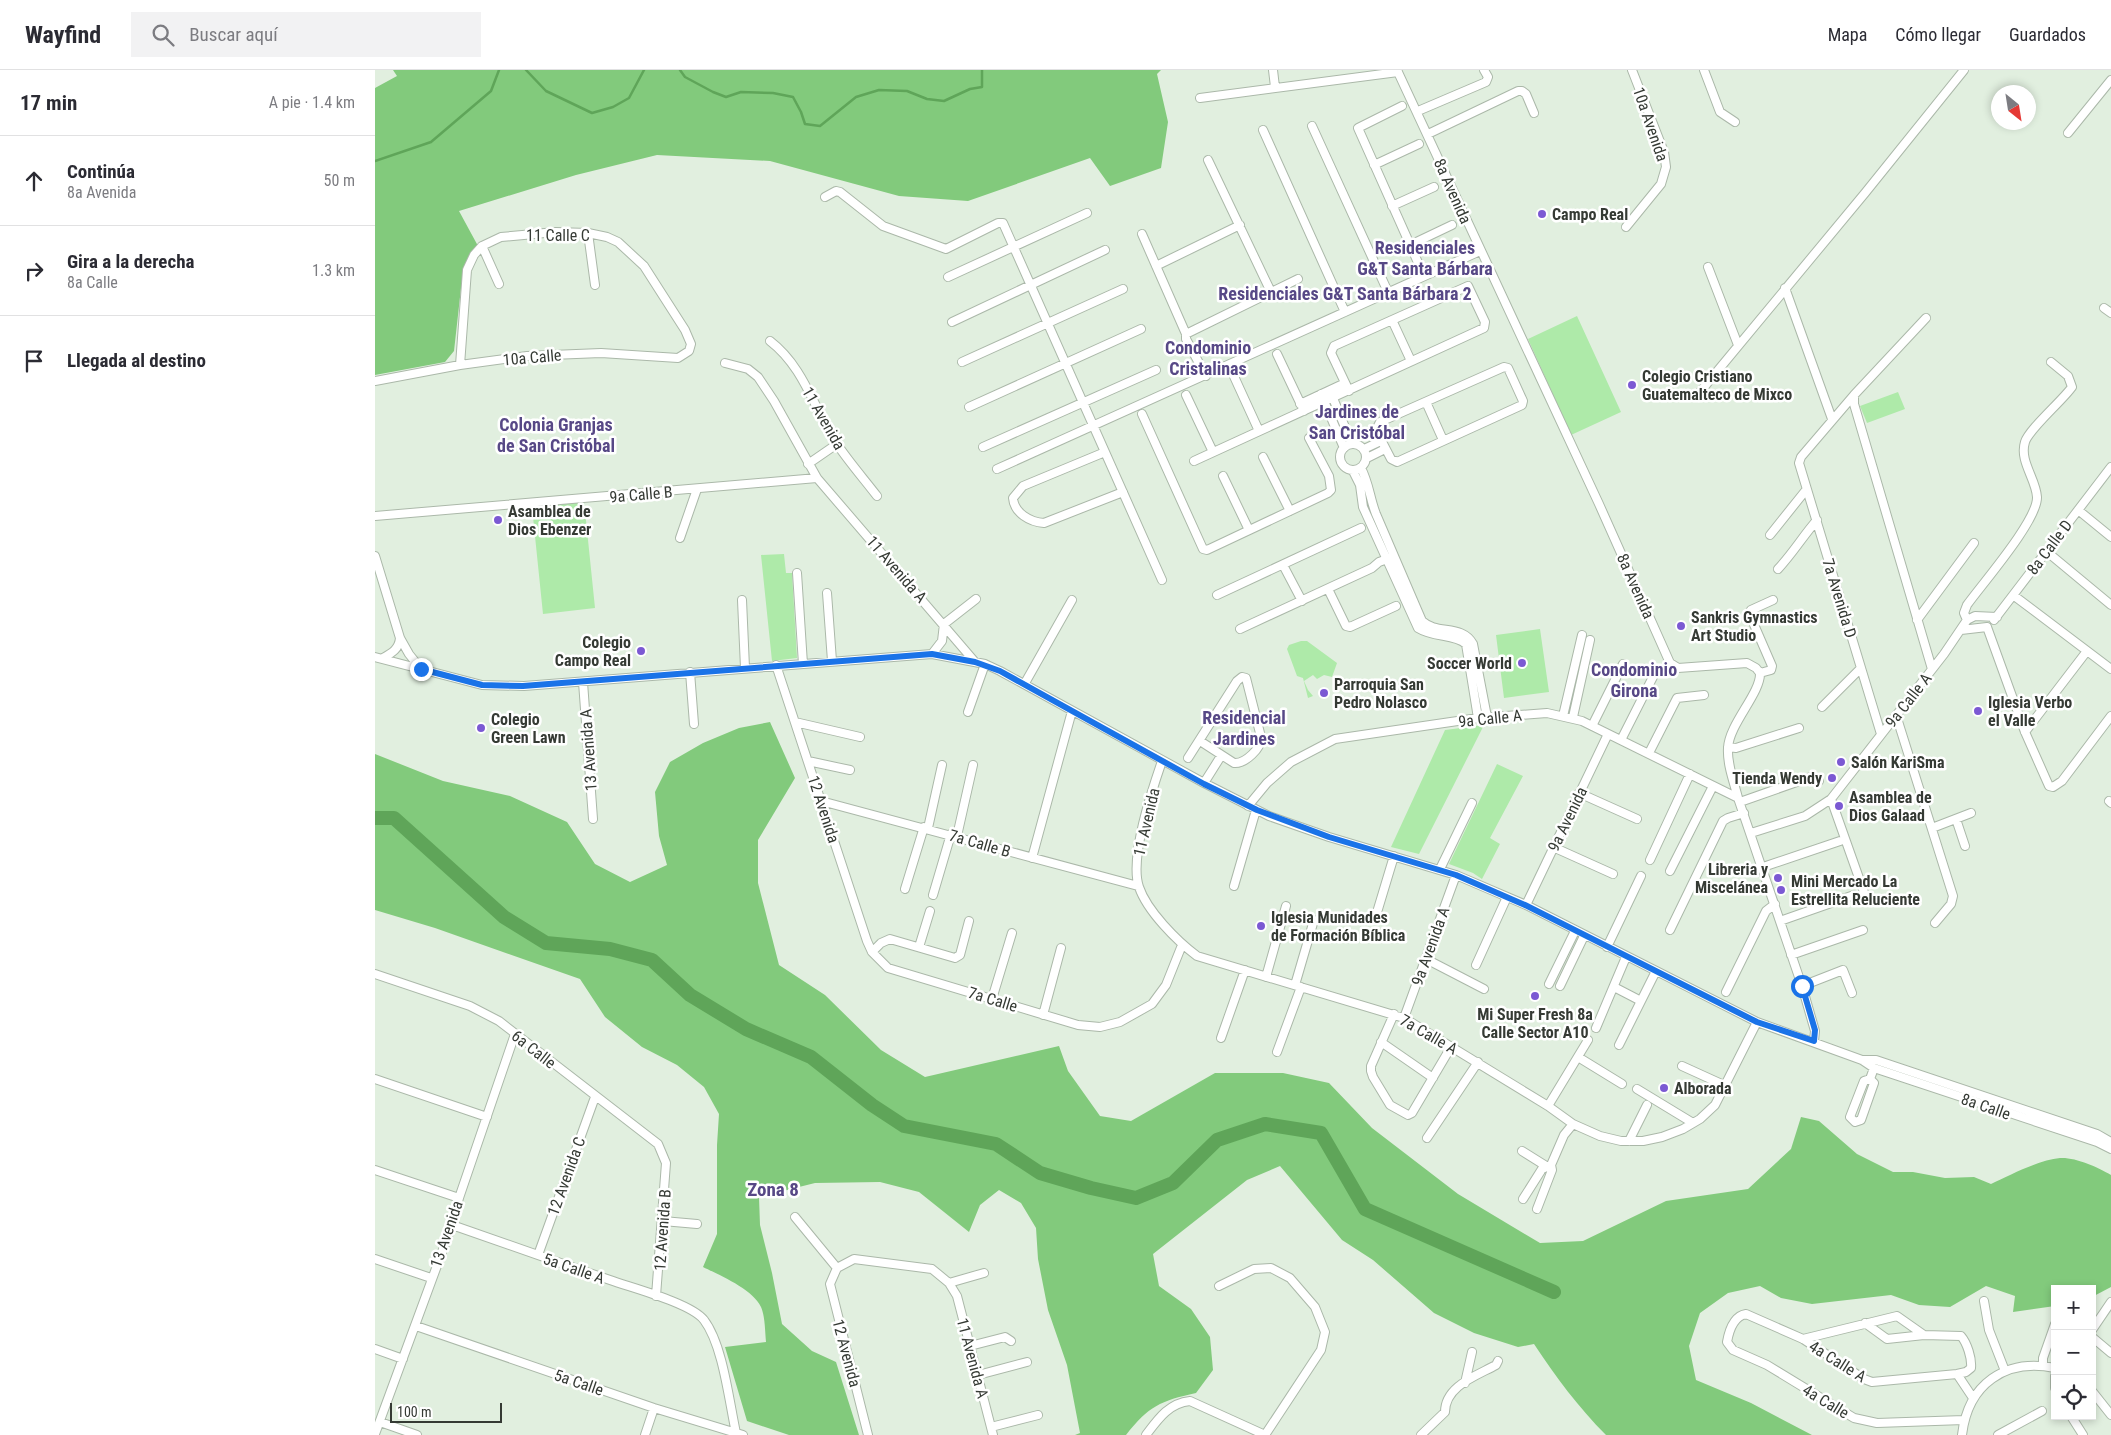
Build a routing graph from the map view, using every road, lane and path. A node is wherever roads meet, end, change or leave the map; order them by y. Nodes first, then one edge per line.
1 (1273, 70) edge
2 (1484, 70) edge
3 (1632, 70) edge
4 (1704, 70) edge
5 (1964, 70) edge
6 (1397, 71) edge
7 (2111, 80) edge
8 (1275, 87) junction
9 (1200, 98) dead end
10 (1402, 106) dead end
11 (1418, 112) junction
12 (1534, 113) dead end
13 (1735, 122) dead end
14 (1312, 126) dead end
15 (1263, 130) dead end
16 (2068, 133) dead end
17 (1428, 134) junction
18 (1419, 144) dead end
19 (1208, 160) dead end
20 (1374, 166) junction
21 (1434, 187) dead end
22 (825, 197) dead end
23 (1392, 206) junction
24 (1087, 213) dead end
25 (1240, 225) junction
26 (1452, 225) dead end
27 (1627, 226) dead end
28 (588, 233) junction
29 (1142, 234) dead end
30 (1410, 245) junction
31 (482, 246) junction
32 (1014, 247) junction
33 (1105, 250) dead end
34 (1480, 250) junction
35 (1156, 266) junction
36 (1707, 267) dead end
37 (1424, 276) junction
38 (948, 277) dead end
39 (1298, 279) dead end
40 (499, 284) dead end
41 (595, 285) dead end
42 (1031, 285) junction
43 (1785, 288) junction
44 (1123, 289) dead end
45 (1271, 292) junction
46 (1389, 292) junction
47 (2104, 308) dead end
48 (1345, 312) junction
49 (2111, 313) edge
50 (1926, 318) dead end
51 (1392, 320) junction
52 (952, 322) dead end
53 (1048, 323) junction
54 (1141, 329) dead end
55 (1186, 334) junction
56 (770, 342) dead end
57 (1738, 345) junction
58 (689, 351) joint
59 (1277, 354) dead end
60 (1411, 361) junction
61 (962, 362) dead end
62 (2051, 362) dead end
63 (725, 363) dead end
64 (1065, 363) junction
65 (460, 365) junction
66 (1155, 370) dead end
67 (1232, 372) dead end
68 (1205, 376) junction
69 (375, 381) edge
70 (1339, 390) junction
71 (1700, 392) dead end
72 (1187, 395) dead end
73 (1854, 395) junction
74 (1319, 400) junction
75 (1426, 402) junction
76 (1083, 403) junction
77 (969, 407) dead end
78 (1302, 408) junction
79 (1142, 414) dead end
80 (1832, 419) junction
81 (1094, 427) junction
82 (1259, 431) junction
83 (1309, 438) dead end
84 (1443, 440) junction
85 (1381, 441) junction
86 (837, 444) junction
87 (1352, 444) junction
88 (983, 447) dead end
89 (1344, 448) junction
90 (1364, 449) junction
91 (1385, 449) junction
92 (1105, 452) junction
93 (1213, 452) junction
94 (1263, 457) dead end
95 (1367, 458) junction
96 (1340, 460) junction
97 (1194, 461) dead end
98 (808, 464) junction
99 (2111, 467) edge
100 (1325, 468) junction
101 (1345, 468) junction
102 (1361, 468) junction
103 (997, 469) dead end
104 (1353, 471) junction
105 (1223, 476) dead end
106 (1329, 476) junction
107 (817, 478) junction
108 (697, 490) junction
109 (1806, 490) junction
110 (1123, 492) junction
111 (877, 496) dead end
112 (2078, 510) junction
113 (1290, 511) junction
114 (375, 516) edge
115 (1817, 520) junction
116 (1361, 528) dead end
117 (1249, 530) junction
118 (1770, 535) dead end
119 (2111, 537) edge
120 (680, 538) dead end
121 (1974, 543) dead end
122 (2046, 551) junction
123 (375, 556) edge
124 (1389, 562) junction
125 (1283, 565) junction
126 (1778, 569) dead end
127 (797, 573) dead end
128 (1162, 580) dead end
129 (1328, 589) junction
130 (827, 593) dead end
131 (1217, 595) dead end
132 (2013, 595) junction
133 (976, 599) dead end
134 (742, 600) dead end
135 (1072, 600) dead end
136 (1773, 600) dead end
137 (1301, 601) junction
138 (2111, 605) edge
139 (1396, 606) dead end
140 (1997, 618) junction
141 (1917, 620) junction
142 (1967, 620) junction
143 (944, 624) junction
144 (1987, 627) junction
145 (1241, 629) dead end
146 (1961, 630) junction
147 (1582, 635) dead end
148 (400, 638) junction
149 (1590, 640) dead end
150 (2087, 651) junction
151 (932, 654) junction
152 (379, 658) edge
153 (832, 661) junction
154 (975, 662) junction
155 (803, 664) junction
156 (985, 664) junction
157 (1623, 664) dead end
158 (776, 665) junction
159 (745, 668) junction
160 (1861, 668) junction
161 (421, 669) junction
162 (1657, 669) dead end
163 (1932, 669) junction
164 (2111, 669) edge
165 (689, 672) junction
166 (1759, 673) junction
167 (1026, 679) junction
168 (583, 682) junction
169 (1475, 694) junction
170 (1484, 694) junction
171 (1704, 695) dead end
172 (1822, 707) dead end
173 (1071, 710) junction
174 (968, 712) dead end
175 (1896, 715) junction
176 (1563, 716) junction
177 (2111, 716) edge
178 (1487, 717) junction
179 (1478, 718) junction
180 (1573, 718) junction
181 (795, 722) junction
182 (694, 724) dead end
183 (1592, 726) junction
184 (1799, 728) dead end
185 (2025, 732) junction
186 (1607, 734) junction
187 (1881, 734) junction
188 (860, 737) dead end
189 (1621, 740) junction
190 (1200, 741) junction
191 (1728, 747) junction
192 (1649, 754) junction
193 (1221, 756) junction
194 (1188, 758) dead end
195 (1162, 760) junction
196 (808, 761) junction
197 (942, 765) dead end
198 (973, 765) dead end
199 (850, 770) dead end
200 (1690, 774) junction
201 (1819, 781) dead end
202 (1204, 784) junction
203 (1713, 786) junction
204 (1579, 792) junction
205 (1831, 799) junction
206 (1739, 800) junction
207 (821, 801) junction
208 (1472, 803) dead end
209 (1248, 806) junction
210 (1257, 810) junction
211 (1744, 813) junction
212 (1971, 813) dead end
213 (593, 819) dead end
214 (1637, 819) dead end
215 (1957, 819) junction
216 (926, 827) junction
217 (1933, 828) junction
218 (1751, 833) junction
219 (954, 835) junction
220 (1840, 841) dead end
221 (1965, 846) dead end
222 (1553, 848) junction
223 (1394, 856) junction
224 (1032, 858) junction
225 (1650, 860) dead end
226 (1763, 867) junction
227 (1440, 869) junction
228 (1670, 871) dead end
229 (1613, 874) dead end
230 (1456, 875) junction
231 (1641, 876) dead end
232 (1138, 886) junction
233 (1234, 886) dead end
234 (905, 889) dead end
235 (933, 895) dead end
236 (1854, 895) dead end
237 (1865, 895) dead end
238 (1507, 897) junction
239 (1775, 904) junction
240 (1525, 905) junction
241 (1286, 906) dead end
242 (930, 911) dead end
243 (1375, 919) dead end
244 (1314, 920) dead end
245 (969, 921) dead end
246 (1780, 921) junction
247 (1935, 922) dead end
248 (1671, 930) dead end
249 (1863, 930) dead end
250 (1575, 931) junction
251 (1011, 933) dead end
252 (1584, 936) junction
253 (1182, 945) junction
254 (919, 947) junction
255 (1607, 947) junction
256 (1061, 948) dead end
257 (872, 952) junction
258 (1791, 955) junction
259 (1626, 957) junction
260 (1426, 959) junction
261 (1475, 965) dead end
262 (1245, 970) junction
263 (1656, 971) junction
264 (375, 974) edge
265 (1266, 976) junction
266 (1549, 984) dead end
267 (1298, 986) junction
268 (1560, 986) dead end
269 (1802, 986) junction
270 (1614, 987) junction
271 (1484, 989) dead end
272 (1726, 992) dead end
273 (1852, 993) dead end
274 (993, 999) junction
275 (1641, 1001) junction
276 (1043, 1014) junction
277 (1395, 1014) junction
278 (1404, 1018) junction
279 (1757, 1022) junction
280 (1596, 1028) dead end
281 (515, 1034) junction
282 (1221, 1038) dead end
283 (1588, 1040) dead end
284 (1814, 1041) junction
285 (1381, 1042) junction
286 (1619, 1045) dead end
287 (1277, 1052) dead end
288 (1448, 1052) dead end
289 (1578, 1056) junction
290 (1863, 1060) junction
291 (1478, 1062) junction
292 (1682, 1066) dead end
293 (1874, 1068) junction
294 (1433, 1078) junction
295 (375, 1079) edge
296 (1870, 1079) junction
297 (1622, 1084) dead end
298 (1726, 1086) junction
299 (1637, 1089) dead end
300 (595, 1097) junction
301 (1647, 1105) dead end
302 (1548, 1106) junction
303 (487, 1117) junction
304 (1573, 1124) junction
305 (1693, 1124) junction
306 (1427, 1138) dead end
307 (1629, 1141) junction
308 (2111, 1142) edge
309 (2111, 1149) edge
310 (1523, 1151) dead end
311 (666, 1163) joint
312 (1548, 1165) junction
313 (375, 1170) edge
314 (459, 1198) junction
315 (1523, 1200) dead end
316 (1537, 1209) dead end
317 (795, 1217) dead end
318 (663, 1221) junction
319 (697, 1224) dead end
320 (452, 1225) junction
321 (538, 1255) junction
322 (375, 1259) edge
323 (835, 1270) junction
324 (984, 1273) dead end
325 (431, 1278) junction
326 (949, 1283) junction
327 (1219, 1286) dead end
328 (657, 1296) junction
329 (1984, 1301) dead end
330 (2111, 1302) edge
331 (1865, 1323) junction
332 (2096, 1324) edge
333 (416, 1326) junction
334 (2053, 1330) edge
335 (1924, 1335) junction
336 (1803, 1339) junction
337 (2096, 1340) edge
338 (1011, 1341) dead end
339 (1727, 1344) joint
340 (970, 1346) junction
341 (375, 1349) edge
342 (1471, 1352) dead end
343 (2111, 1353) edge
344 (403, 1359) junction
345 (1499, 1361) dead end
346 (1027, 1362) dead end
347 (2043, 1366) junction
348 (2051, 1367) edge
349 (2005, 1371) junction
350 (1957, 1374) junction
351 (978, 1375) junction
352 (1465, 1383) junction
353 (2096, 1396) edge
354 (1973, 1398) junction
355 (654, 1408) junction
356 (2042, 1411) dead end
357 (1038, 1415) dead end
358 (2111, 1415) edge
359 (1964, 1420) junction
360 (2074, 1420) edge
361 (380, 1422) junction
362 (992, 1431) edge
363 (375, 1434) edge
364 (740, 1434) edge
365 (417, 1435) edge
366 (645, 1435) edge
367 (868, 1435) edge
368 (1146, 1435) edge
369 (1265, 1435) edge
370 (1421, 1435) edge
371 (1962, 1435) edge
372 (1998, 1435) edge
373 (2083, 1435) edge

1 - 8 street
2 - 11 street
3 - 27 street, 10a Avenida
4 - 13 street
5 - 43 street
6 - 8 street
6 - 11 street, 8a Avenida
7 - 16 street
8 - 9 street
10 - 20 street
11 - 17 street, 8a Avenida
12 - 17 street
14 - 46 street
15 - 48 street
17 - 34 street, 8a Avenida
18 - 20 street
19 - 25 street
20 - 23 street
21 - 23 street
22 - 32 street
23 - 30 street
24 - 32 street
25 - 35 street
25 - 45 street
26 - 30 street
28 - 31 street, 11 Calle C
28 - 41 street
28 - 58 street, 11 Calle C
29 - 35 street
30 - 37 street
31 - 40 street
31 - 65 street
32 - 38 street
32 - 42 street
33 - 42 street
34 - 37 street
34 - 166 street, 8a Avenida
35 - 55 street
36 - 57 street
37 - 46 street
39 - 45 street
42 - 52 street
42 - 53 street
43 - 57 street
43 - 80 street
44 - 53 street
45 - 55 street
46 - 48 street
47 - 49 street
48 - 68 street
50 - 73 street
51 - 60 street
51 - 60 street
51 - 70 street
53 - 61 street
53 - 64 street
54 - 64 street
55 - 68 street
56 - 86 street, 11 Avenida
57 - 71 street
58 - 65 street, 10a Calle
59 - 78 street
60 - 70 street
62 - 142 street, 9a Calle A
63 - 98 street
64 - 76 street
64 - 77 street
65 - 69 street, 10a Calle
66 - 76 street
67 - 82 street
68 - 81 street
70 - 74 street
70 - 87 street
72 - 93 street
73 - 80 street
73 - 141 street
74 - 78 street
74 - 89 street
75 - 84 street
75 - 84 street
75 - 85 street
76 - 81 street
76 - 88 street
78 - 82 street
79 - 117 street
80 - 109 street, 7a Avenida D
81 - 92 street
81 - 103 street
82 - 93 street
83 - 100 street
84 - 91 street
85 - 90 street
85 - 91 street
86 - 98 street
86 - 111 street, 11 Avenida
87 - 89 street
87 - 90 street
89 - 96 street
90 - 95 street
91 - 95 street
92 - 110 street
92 - 110 street
93 - 97 street
94 - 113 street
95 - 102 street
96 - 100 street
96 - 101 street
98 - 107 street
99 - 112 street, 8a Calle D
100 - 106 street
101 - 104 street
101 - 106 street
102 - 104 street
102 - 124 street
104 - 124 street
105 - 117 street
106 - 113 street
107 - 108 street, 9a Calle B
107 - 143 street, 11 Avenida A
108 - 114 street, 9a Calle B
108 - 120 street
109 - 115 street, 7a Avenida D
109 - 118 street
110 - 128 street
112 - 119 street
112 - 122 street, 8a Calle D
113 - 117 street
115 - 126 street
115 - 160 street, 7a Avenida D
116 - 125 street
121 - 141 street
122 - 132 street, 8a Calle D
122 - 138 street
123 - 148 street
124 - 129 street
124 - 169 street
124 - 170 street
125 - 131 street
125 - 137 street
127 - 155 street
129 - 137 street
129 - 139 street
130 - 153 street
132 - 140 street, 8a Calle D
132 - 150 street
133 - 143 street
134 - 159 street
135 - 167 street
136 - 166 street
137 - 145 street
140 - 142 street
140 - 144 street, 8a Calle D
141 - 163 street
142 - 146 street, 9a Calle A
143 - 151 street
143 - 154 street, 11 Avenida A
144 - 146 street
144 - 185 street
146 - 163 street, 9a Calle A
147 - 176 street
148 - 152 street, 8a Calle
148 - 161 street
149 - 180 street
150 - 164 street
150 - 185 street
151 - 153 street, 8a Calle
151 - 154 street, 8a Calle
152 - 161 street, 8a Calle
153 - 155 street, 8a Calle
154 - 156 street, 8a Calle
155 - 158 street, 8a Calle
156 - 167 street, 8a Calle
156 - 174 street
157 - 183 street
158 - 159 street, 8a Calle
158 - 181 street, 12 Avenida
159 - 165 street, 8a Calle
160 - 172 street
160 - 187 street, 7a Avenida D
161 - 168 street, 8a Calle
162 - 189 street
163 - 175 street, 9a Calle A
165 - 168 street, 8a Calle
165 - 182 street
166 - 191 street
167 - 173 street, 8a Calle
168 - 213 street, 13 Avenida A
169 - 170 street
169 - 179 street
170 - 178 street
171 - 192 street
173 - 195 street, 8a Calle
173 - 224 street
175 - 187 street, 9a Calle A
175 - 217 street
176 - 178 street, 9a Calle A
176 - 180 street, 9a Calle A
177 - 185 street
178 - 179 street, 9a Calle A
179 - 209 street, 9a Calle A
180 - 183 street, 9a Calle A
181 - 188 street
181 - 196 street, 12 Avenida
183 - 186 street, 9a Calle A
184 - 191 street
186 - 189 street, 9a Calle A
186 - 204 street, 9a Avenida
187 - 205 street, 9a Calle A
189 - 192 street, 9a Calle A
190 - 193 street
190 - 193 street
190 - 194 street
191 - 206 street
192 - 200 street, 9a Calle A
193 - 202 street
195 - 202 street, 8a Calle
195 - 232 street, 11 Avenida
196 - 199 street
196 - 207 street, 12 Avenida
197 - 216 street
198 - 219 street
200 - 203 street, 9a Calle A
200 - 225 street
201 - 206 street
202 - 209 street, 8a Calle
203 - 206 street, 9a Calle A
203 - 228 street
204 - 214 street
204 - 222 street, 9a Avenida
205 - 218 street, 9a Calle A
205 - 237 street
206 - 211 street
207 - 216 street, 7a Calle B
207 - 257 street, 12 Avenida
208 - 227 street
209 - 210 street, 8a Calle
210 - 223 street, 8a Calle
210 - 233 street
211 - 218 street
211 - 248 street
212 - 215 street
215 - 217 street
215 - 221 street
216 - 219 street, 7a Calle B
216 - 234 street
217 - 247 street
218 - 226 street
219 - 224 street, 7a Calle B
219 - 235 street
220 - 226 street
222 - 229 street
222 - 240 street, 9a Avenida
223 - 227 street, 8a Calle
223 - 243 street
224 - 232 street, 7a Calle B
226 - 239 street
227 - 230 street, 8a Calle
230 - 238 street, 8a Calle
230 - 260 street, 9a Avenida A
231 - 255 street
232 - 253 street
236 - 246 street
238 - 240 street, 8a Calle
238 - 261 street
239 - 246 street
239 - 272 street
240 - 250 street, 8a Calle
241 - 265 street
242 - 254 street
244 - 267 street
245 - 254 street
246 - 258 street
249 - 258 street
250 - 252 street, 8a Calle
250 - 266 street
251 - 274 street
252 - 255 street, 8a Calle
252 - 268 street
253 - 262 street, 7a Calle A
253 - 276 street, 7a Calle
254 - 257 street
255 - 259 street, 8a Calle
256 - 276 street
257 - 274 street, 7a Calle
258 - 269 street
259 - 263 street, 8a Calle
259 - 270 street
260 - 271 street
260 - 278 street, 9a Avenida A
262 - 265 street, 7a Calle A
262 - 282 street
263 - 275 street
263 - 279 street, 8a Calle
264 - 281 street, 6a Calle
265 - 267 street, 7a Calle A
267 - 277 street, 7a Calle A
267 - 287 street
269 - 273 street
269 - 284 street
270 - 275 street
270 - 280 street
274 - 276 street, 7a Calle
275 - 286 street
277 - 278 street, 7a Calle A
277 - 285 street
278 - 291 street, 7a Calle A
279 - 284 street, 8a Calle
279 - 298 street, 7a Calle A
281 - 300 street, 6a Calle
281 - 303 street, 13 Avenida
283 - 289 street
284 - 290 street, 8a Calle
285 - 294 street
285 - 294 street
288 - 294 street
289 - 297 street
289 - 302 street
290 - 293 street, 8a Calle
290 - 308 street, 8a Calle
291 - 302 street, 7a Calle A
291 - 306 street
292 - 298 street
293 - 296 street
293 - 309 street, 8a Calle
295 - 303 street
296 - 296 street
298 - 305 street, 7a Calle A
299 - 305 street
300 - 311 street, 6a Calle
300 - 321 street, 12 Avenida C
301 - 307 street
302 - 304 street, 7a Calle A
303 - 314 street, 13 Avenida
304 - 307 street, 7a Calle A
304 - 312 street
305 - 307 street, 7a Calle A
310 - 312 street
311 - 318 street, 12 Avenida B
312 - 315 street
312 - 316 street
313 - 314 street
314 - 320 street, 13 Avenida
317 - 323 street
318 - 319 street
318 - 328 street, 12 Avenida B
320 - 321 street, 5a Calle A
320 - 325 street, 13 Avenida
321 - 328 street, 5a Calle A
322 - 325 street
323 - 326 street
323 - 367 street, 12 Avenida
324 - 326 street
325 - 333 street, 13 Avenida
326 - 340 street, 11 Avenida A
327 - 369 street
328 - 364 street, 5a Calle A
329 - 349 street
330 - 332 street
331 - 335 street
331 - 335 street
331 - 336 street
333 - 344 street, 13 Avenida
333 - 355 street, 5a Calle
334 - 347 street
335 - 350 street, 4a Calle A
336 - 339 street, 4a Calle A
336 - 350 street, 4a Calle A
337 - 343 street
338 - 340 street
339 - 359 street, 4a Calle
340 - 351 street, 11 Avenida A
341 - 344 street
342 - 352 street
344 - 361 street, 13 Avenida
345 - 352 street
346 - 351 street
347 - 348 street
347 - 349 street
349 - 354 street
350 - 354 street
351 - 362 street, 11 Avenida A
352 - 370 street
353 - 358 street
354 - 359 street
355 - 364 street, 5a Calle
355 - 366 street
356 - 372 street
357 - 362 street
359 - 371 street
360 - 373 street
361 - 363 street, 13 Avenida
361 - 365 street
368 - 369 street

